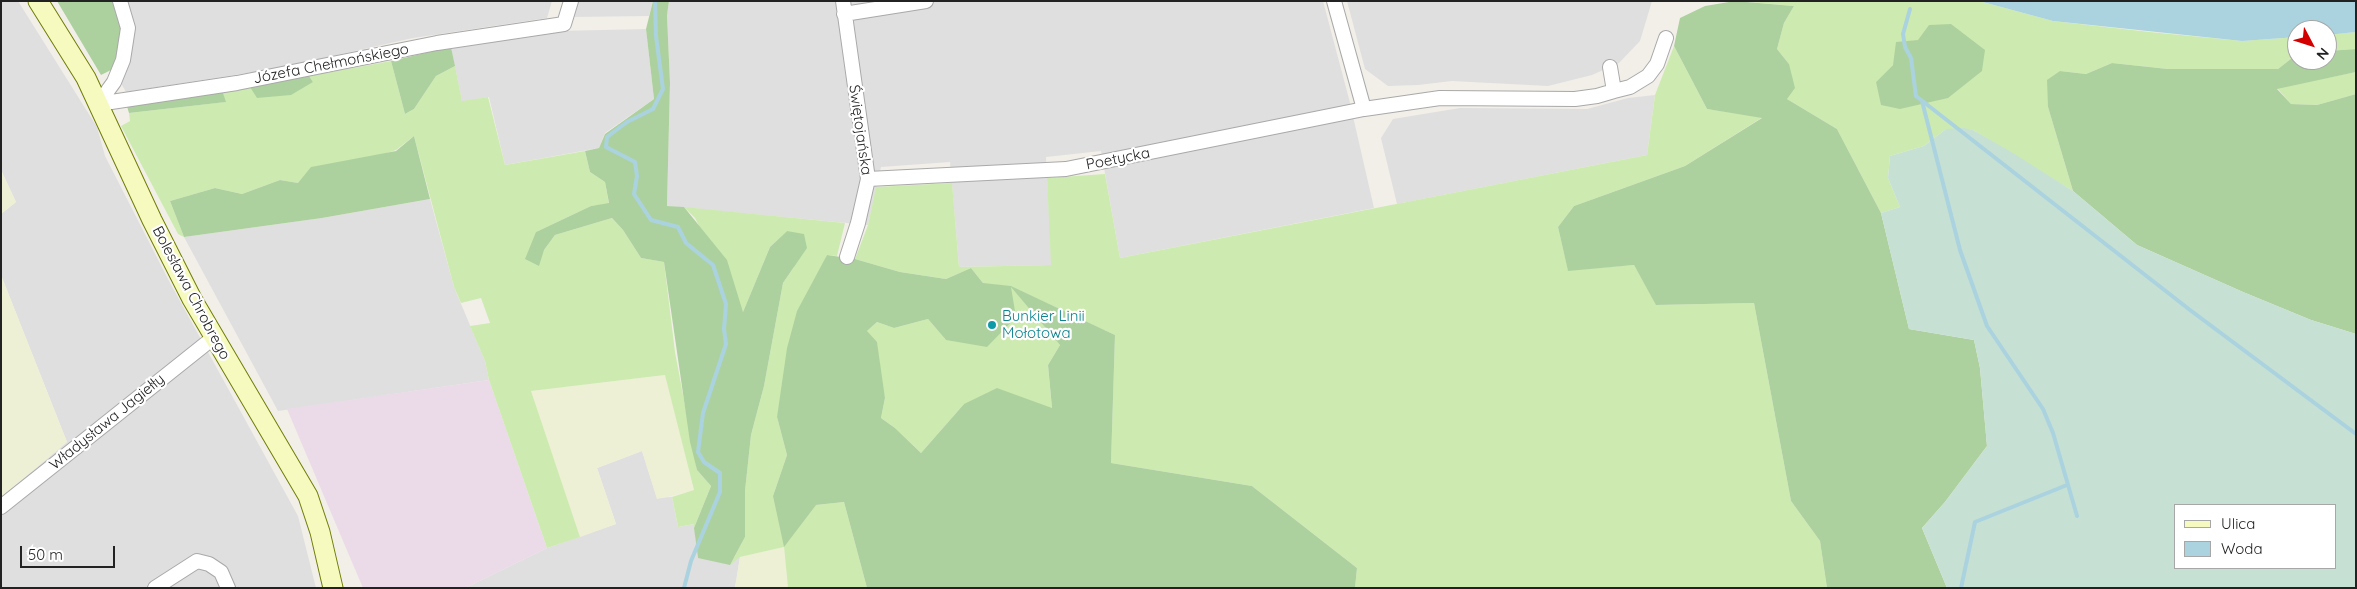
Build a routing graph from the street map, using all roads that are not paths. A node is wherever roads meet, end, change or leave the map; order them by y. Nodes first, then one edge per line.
1 (38, 1) edge
2 (120, 1) edge
3 (571, 1) edge
4 (926, 1) edge
5 (1334, 1) edge
6 (844, 7) edge
7 (1666, 38) dead end
8 (1610, 67) dead end
9 (1614, 91) junction
10 (98, 104) junction
11 (1364, 110) junction
12 (868, 179) junction
13 (847, 257) dead end
14 (213, 338) junction
15 (1, 507) edge
16 (155, 588) edge
17 (228, 588) edge
18 (333, 588) edge

1 - 10 street, Bolesława Chrobrego
2 - 10 street
3 - 10 street, Józefa Chełmońskiego
4 - 6 street
5 - 11 street
6 - 12 street, Świętojańska
7 - 9 street, Poetycka
8 - 9 street
9 - 11 street, Poetycka
10 - 14 street, Bolesława Chrobrego
11 - 12 street, Poetycka
12 - 13 street, Świętojańska
14 - 15 street, Władysława Jagiełły
14 - 18 street, Bolesława Chrobrego
16 - 17 street

